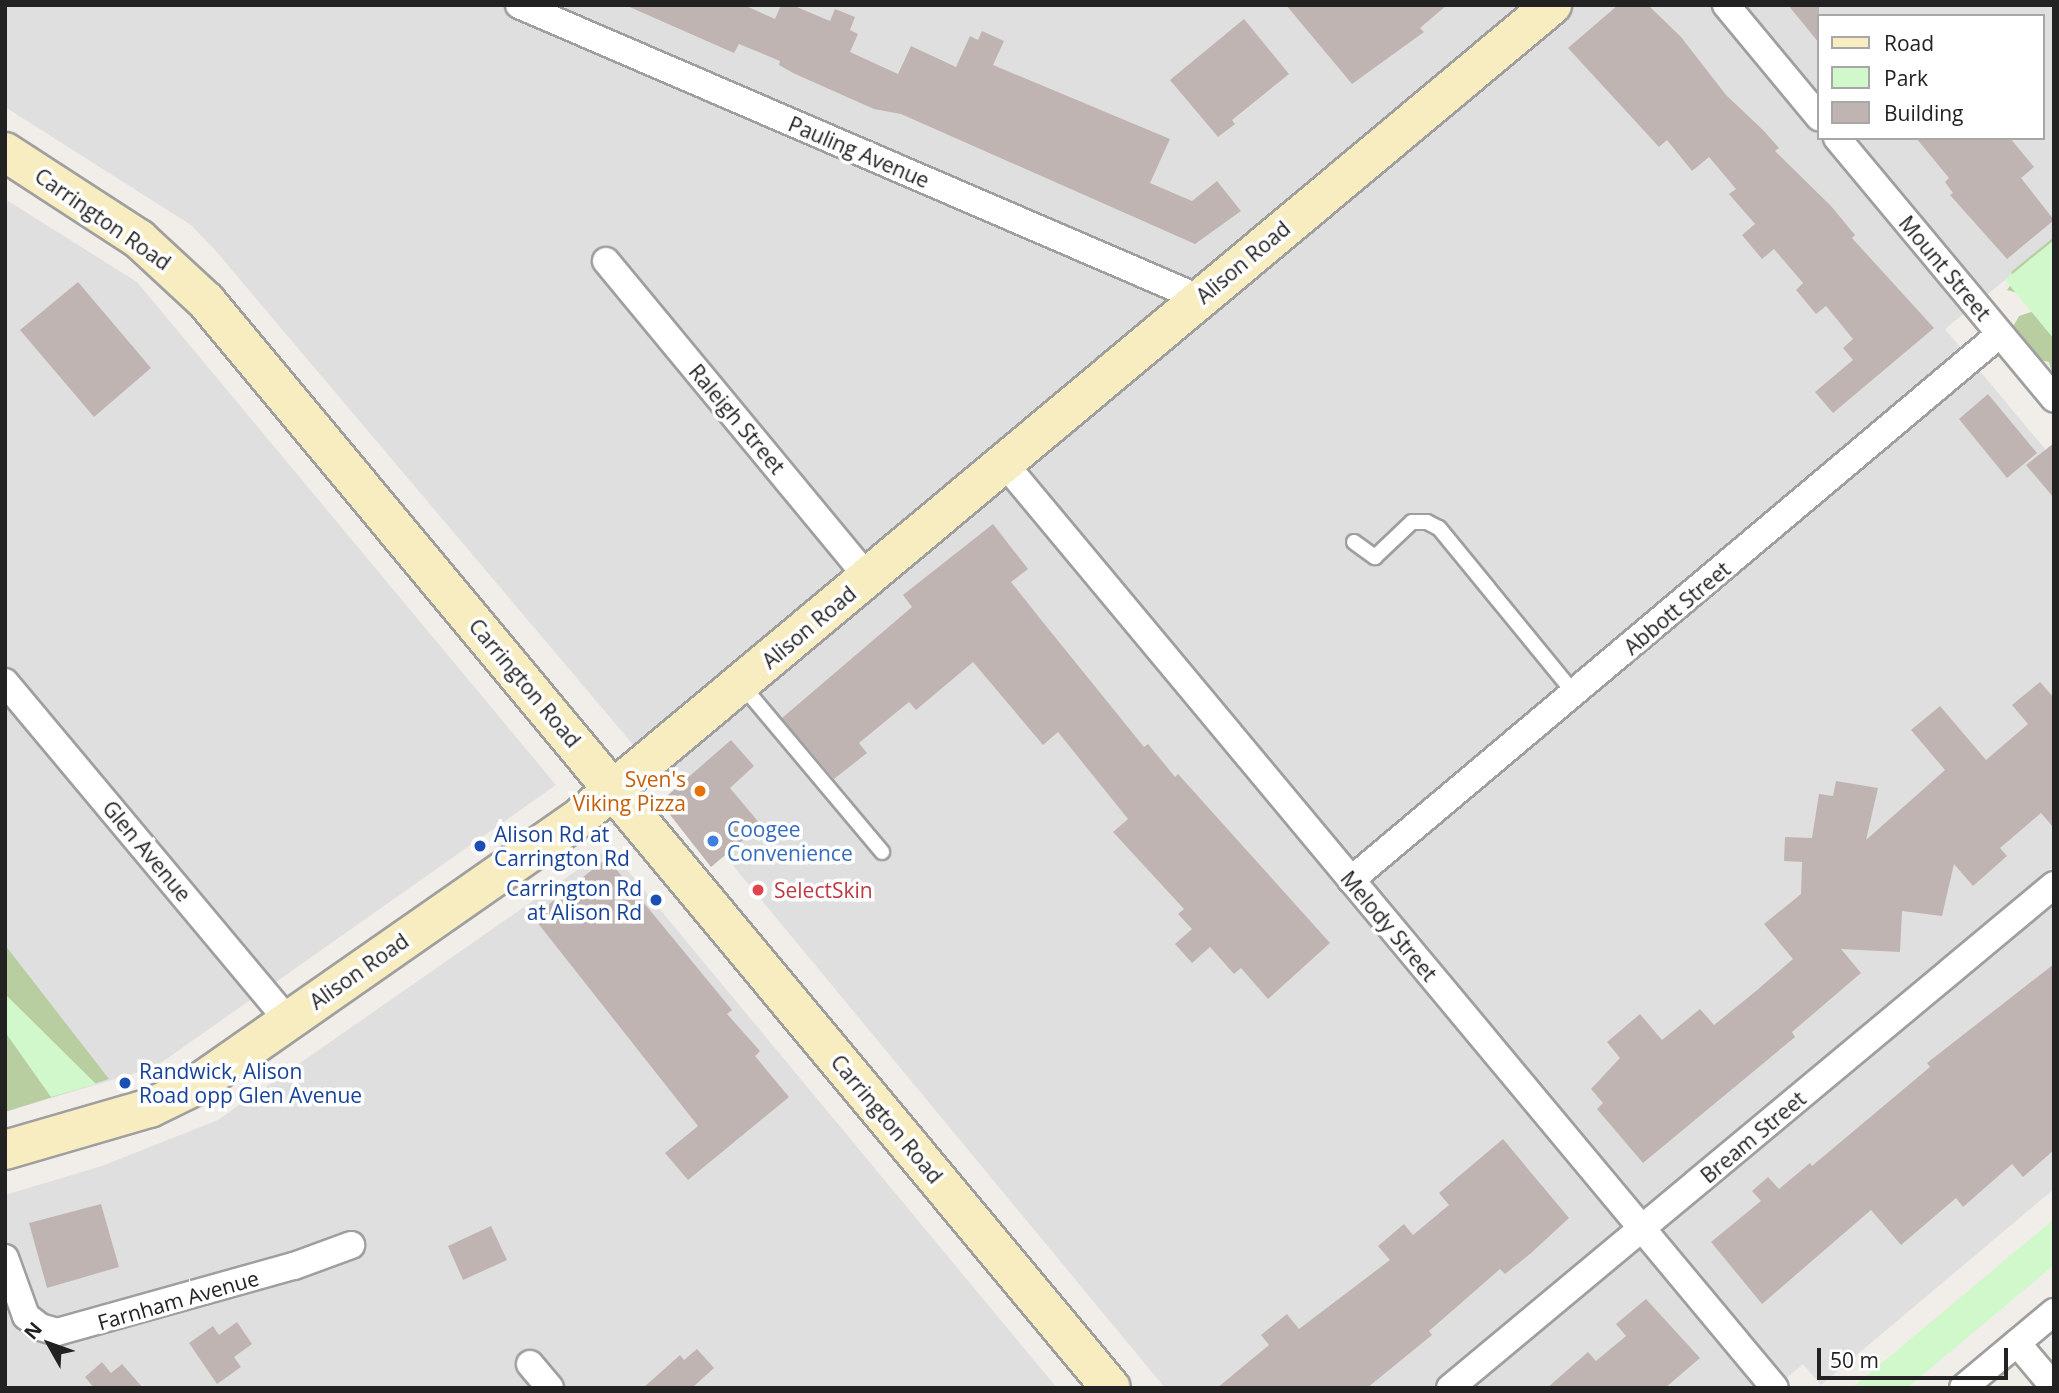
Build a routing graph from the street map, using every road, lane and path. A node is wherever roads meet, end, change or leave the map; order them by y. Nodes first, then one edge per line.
1 (519, 5) edge
2 (1552, 5) edge
3 (1726, 5) edge
4 (1818, 116) edge
5 (1839, 140) edge
6 (5, 152) edge
7 (606, 261) dead end
8 (1199, 298) junction
9 (2000, 334) junction
10 (2054, 398) edge
11 (1004, 463) junction
12 (1354, 542) dead end
13 (868, 578) junction
14 (5, 682) edge
15 (741, 684) junction
16 (1574, 694) junction
17 (614, 791) junction
18 (882, 852) dead end
19 (1351, 880) junction
20 (2054, 885) edge
21 (288, 1021) junction
22 (5, 1150) edge
23 (1642, 1229) junction
24 (351, 1245) dead end
25 (5, 1258) edge
26 (2054, 1312) edge
27 (2017, 1343) junction
28 (530, 1364) dead end
29 (2054, 1387) edge
30 (550, 1388) edge
31 (1111, 1388) edge
32 (1450, 1388) edge
33 (1775, 1388) edge
34 (1963, 1388) edge

1 - 8 street, Pauling Avenue
2 - 8 main road, Alison Road
3 - 4 street
5 - 9 street, Mount Street
6 - 17 main road, Carrington Road
7 - 13 street, Raleigh Street
8 - 11 main road, Alison Road
9 - 10 street, Mount Street
9 - 16 street, Abbott Street
11 - 13 main road, Alison Road
11 - 19 street, Melody Street
12 - 16 lane
13 - 15 main road, Alison Road
14 - 21 street, Glen Avenue
15 - 17 main road, Alison Road
15 - 18 lane
16 - 19 street, Abbott Street
17 - 21 main road, Alison Road
17 - 31 main road, Carrington Road
19 - 23 street, Melody Street
20 - 23 street, Bream Street
21 - 22 main road, Alison Road
23 - 32 street, Bream Street
23 - 33 street, Melody Street
24 - 25 street, Farnham Avenue
26 - 27 street
27 - 29 street
27 - 34 street
28 - 30 street

